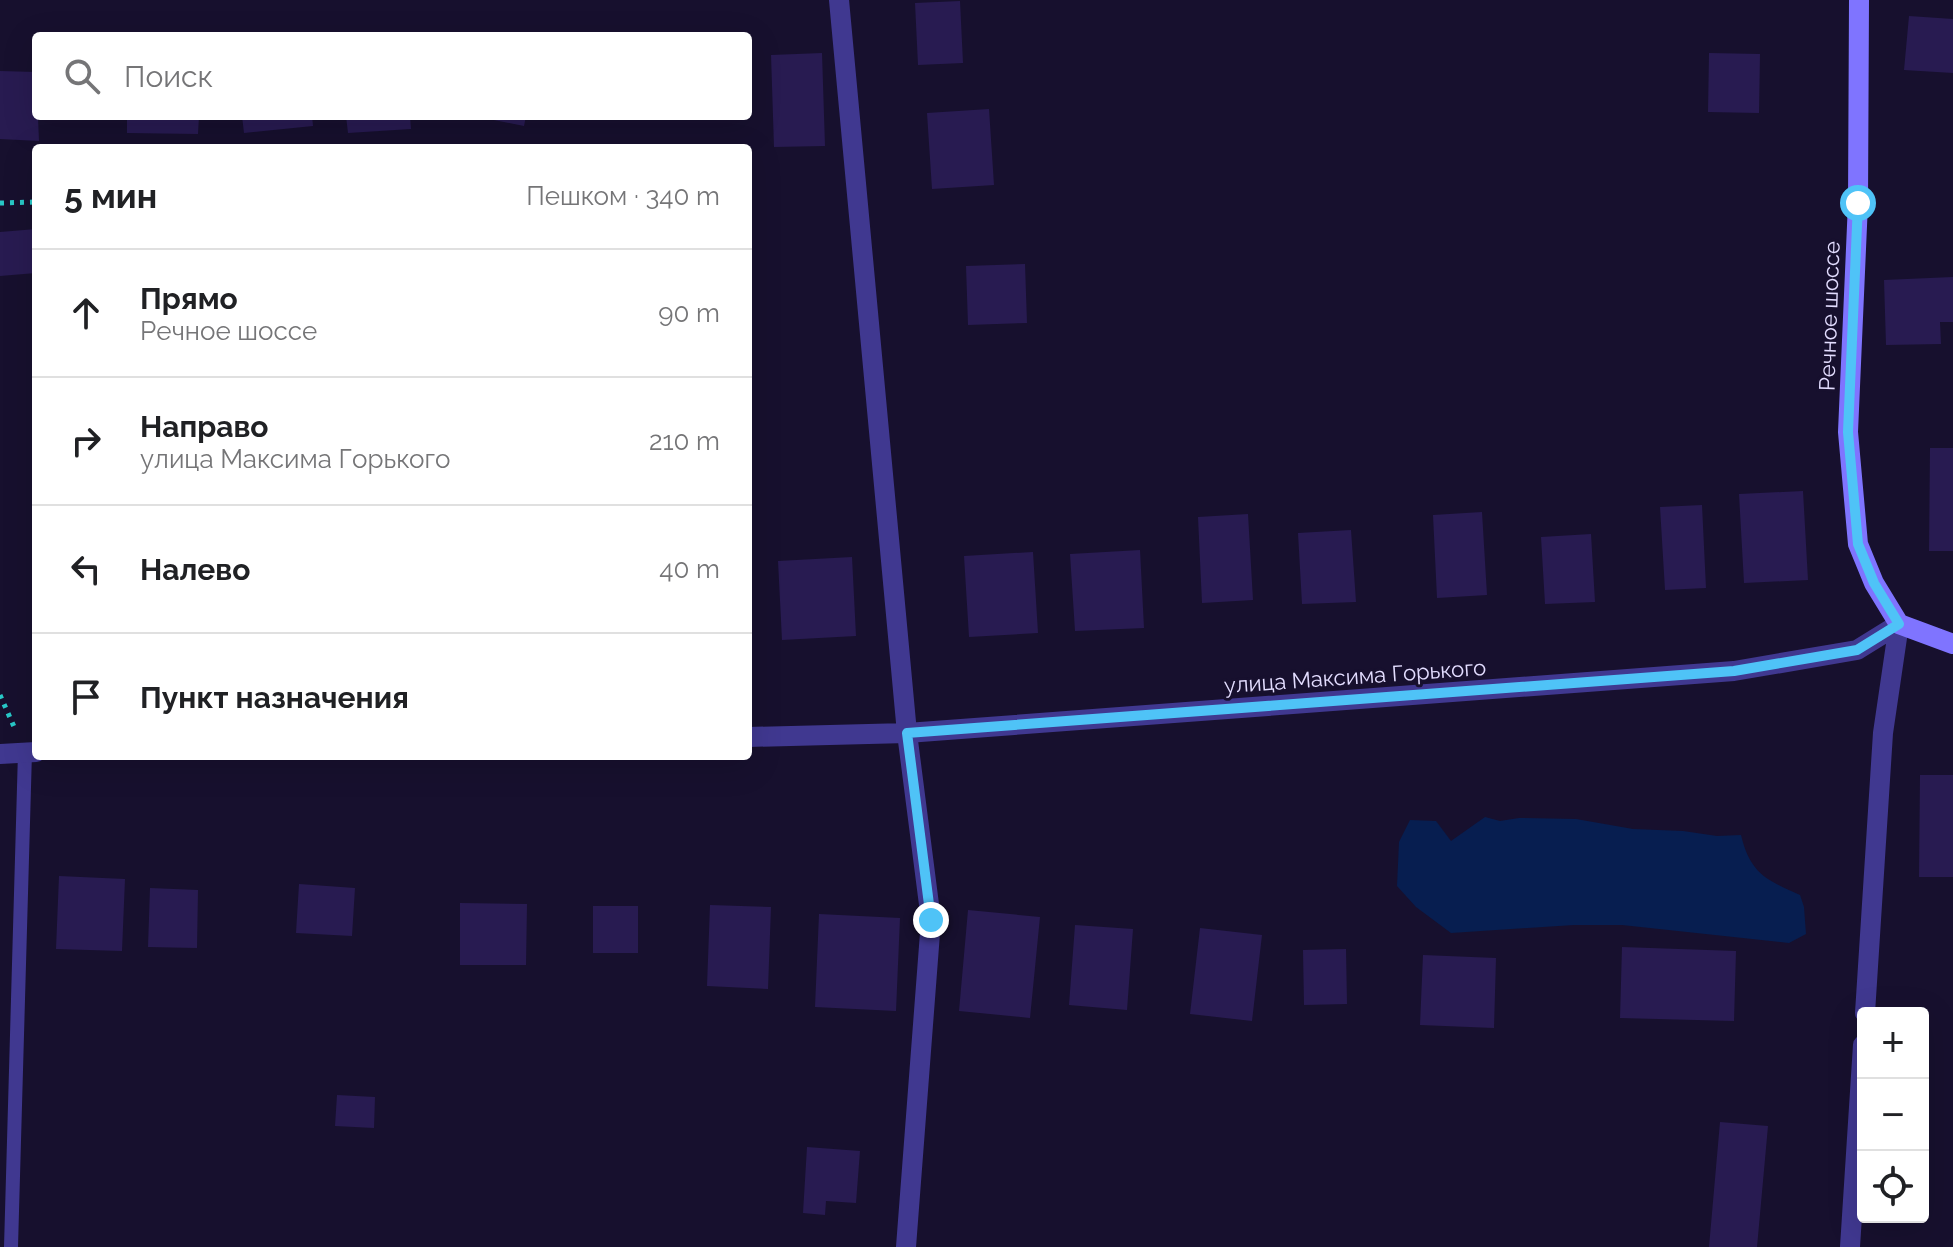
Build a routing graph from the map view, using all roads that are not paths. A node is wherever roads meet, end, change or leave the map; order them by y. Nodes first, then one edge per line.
1 (839, 0) edge
2 (1859, 0) edge
3 (1899, 624) junction
4 (1953, 644) edge
5 (907, 733) junction
6 (752, 737) edge
7 (31, 752) edge
8 (0, 754) edge
9 (1865, 1007) edge
10 (1861, 1079) edge
11 (11, 1247) edge
12 (906, 1247) edge
13 (1850, 1247) edge

1 - 5 street
2 - 3 street, Речное шоссе
3 - 4 street
3 - 5 street, улица Максима Горького
3 - 9 street
5 - 6 street, улица Максима Горького
5 - 12 street
7 - 8 street
7 - 11 lane
10 - 13 street

